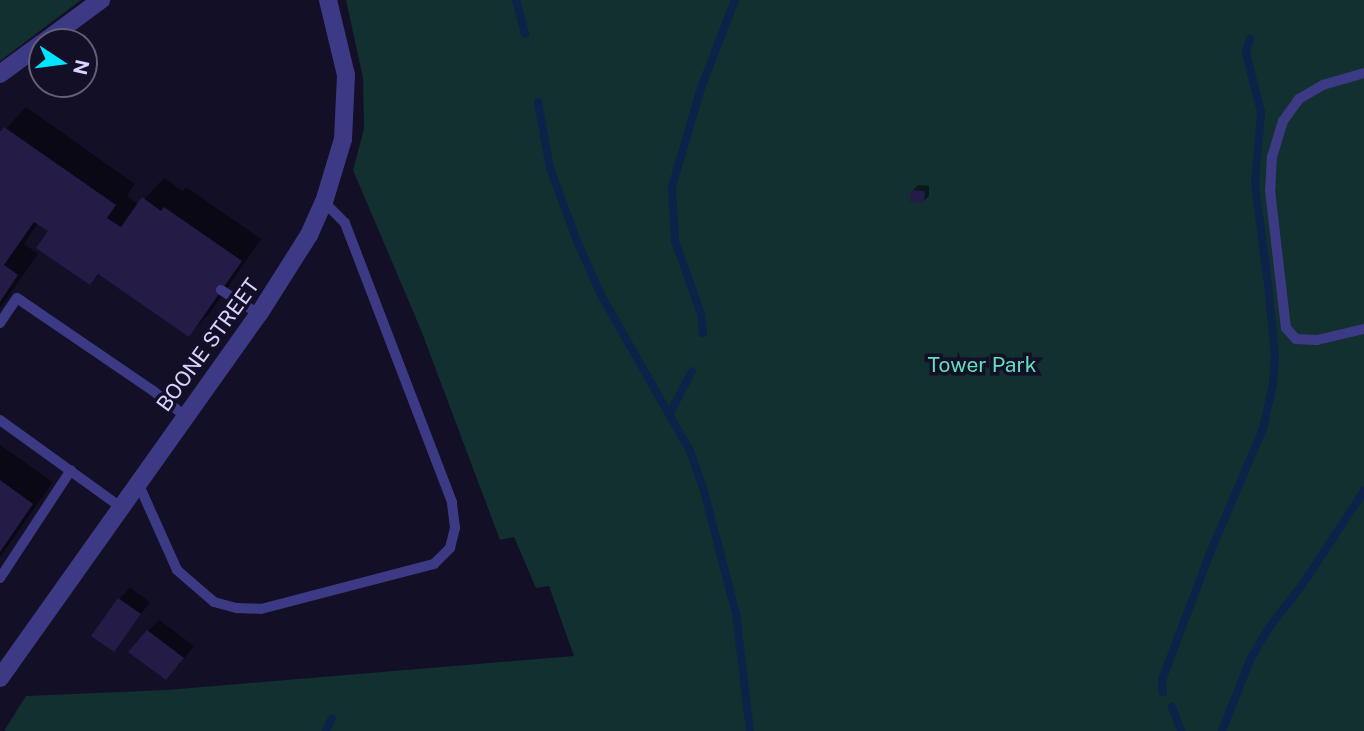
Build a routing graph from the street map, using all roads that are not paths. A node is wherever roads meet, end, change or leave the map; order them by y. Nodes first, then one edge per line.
1 (101, 0) edge
2 (328, 0) edge
3 (63, 28) edge
4 (28, 54) edge
5 (1364, 73) edge
6 (0, 74) edge
7 (324, 202) junction
8 (221, 290) dead end
9 (259, 314) junction
10 (0, 323) edge
11 (1364, 328) edge
12 (185, 416) junction
13 (0, 420) edge
14 (71, 470) junction
15 (139, 485) junction
16 (122, 508) junction
17 (0, 578) edge
18 (0, 678) edge

1 - 3 street
2 - 7 street, BOONE STREET
4 - 6 street
5 - 11 lane
7 - 9 street, BOONE STREET
7 - 15 lane
8 - 9 lane
9 - 12 street, BOONE STREET
10 - 12 lane
12 - 15 street, BOONE STREET
13 - 14 lane
14 - 16 lane
14 - 17 lane
15 - 16 street, BOONE STREET
16 - 18 street, BOONE STREET

